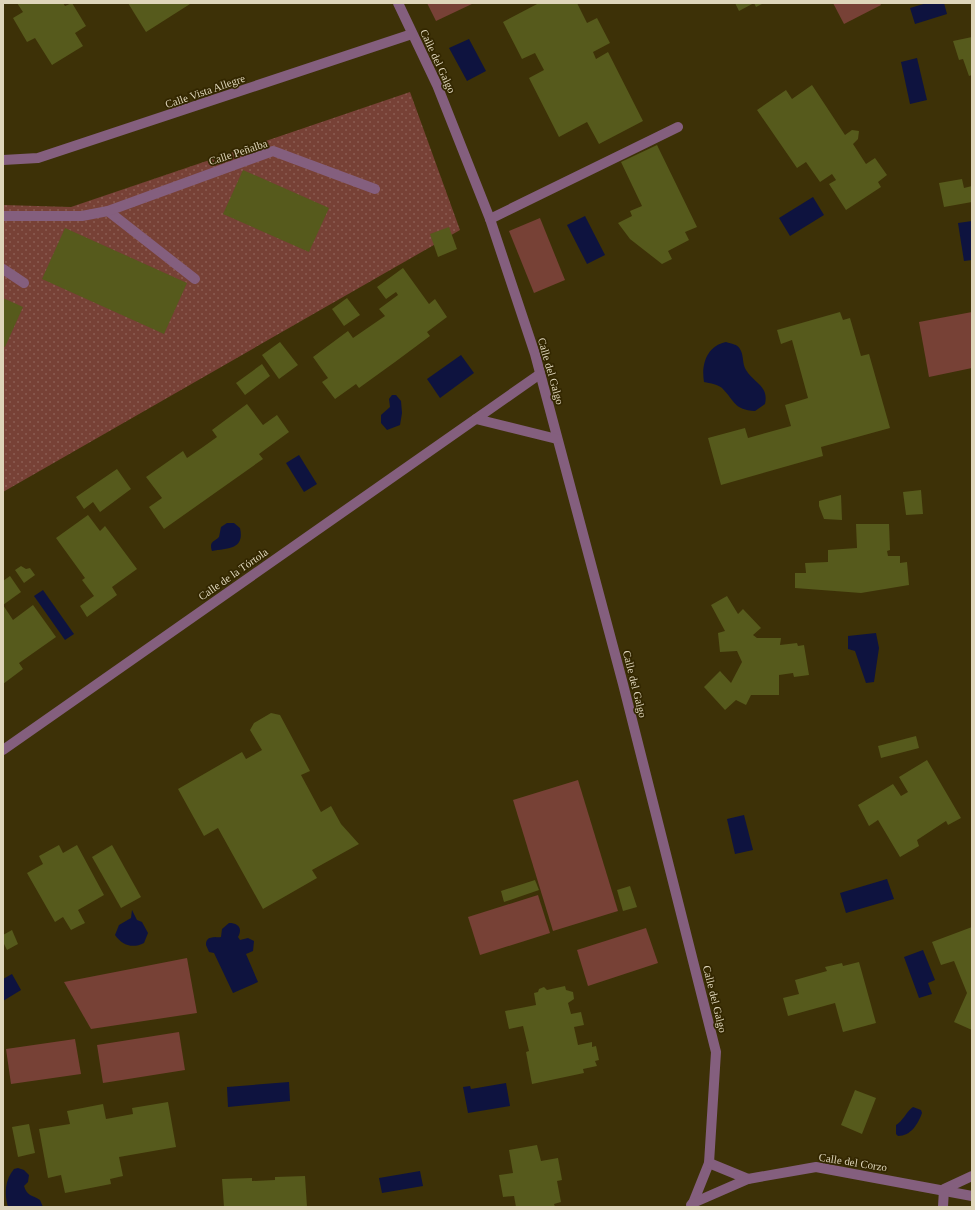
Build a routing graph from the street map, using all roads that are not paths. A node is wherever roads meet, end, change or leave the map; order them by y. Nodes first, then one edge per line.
1 (398, 3) edge
2 (412, 34) junction
3 (678, 127) dead end
4 (3, 160) edge
5 (375, 190) dead end
6 (108, 211) junction
7 (3, 216) edge
8 (490, 219) junction
9 (3, 269) edge
10 (195, 279) dead end
11 (24, 283) dead end
12 (540, 374) junction
13 (476, 419) junction
14 (557, 438) junction
15 (3, 750) edge
16 (709, 1163) junction
17 (972, 1176) edge
18 (748, 1179) junction
19 (944, 1189) junction
20 (972, 1196) edge
21 (691, 1205) edge
22 (943, 1207) edge

1 - 2 street, Calle del Galgo
2 - 4 street, Calle Vista Allegre
2 - 8 street, Calle del Galgo
3 - 8 street
5 - 6 street, Calle Peñalba
6 - 7 street, Calle Peñalba
6 - 10 street
8 - 12 street, Calle del Galgo
9 - 11 street
12 - 13 street, Calle de la Tórtola
12 - 14 street, Calle del Galgo
13 - 14 street
13 - 15 street, Calle de la Tórtola
14 - 16 street, Calle del Galgo
16 - 18 street
16 - 21 street, Calle del Galgo
17 - 19 street
18 - 19 street, Calle del Corzo
18 - 21 street, Calle del Corzo
19 - 20 street, Calle del Corzo
19 - 22 street

